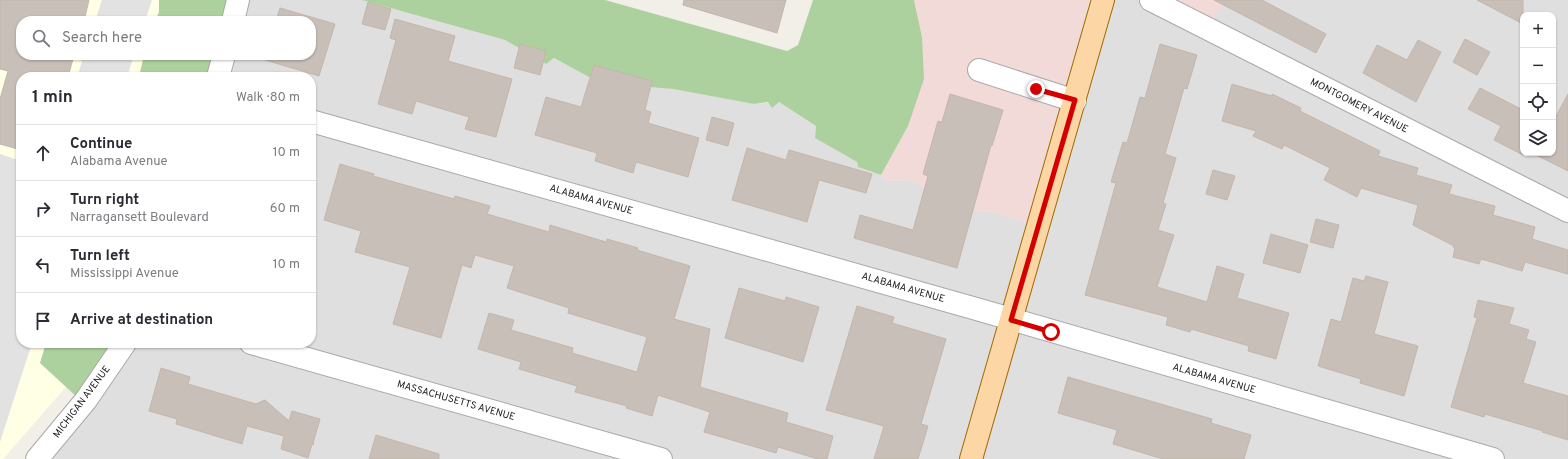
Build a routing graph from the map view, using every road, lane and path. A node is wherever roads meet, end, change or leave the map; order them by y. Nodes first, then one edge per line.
1 (238, 0) edge
2 (1103, 0) edge
3 (1151, 0) edge
4 (234, 16) edge
5 (223, 60) edge
6 (979, 70) dead end
7 (219, 72) edge
8 (1075, 100) junction
9 (316, 122) edge
10 (1568, 211) edge
11 (1011, 320) junction
12 (122, 348) edge
13 (269, 348) edge
14 (38, 459) edge
15 (661, 459) edge
16 (971, 459) edge
17 (1494, 459) edge

1 - 4 street
2 - 8 main road
3 - 10 street, MONTGOMERY AVENUE
5 - 7 street
6 - 8 street
8 - 11 main road
9 - 11 street, ALABAMA AVENUE
11 - 16 main road
11 - 17 street, ALABAMA AVENUE
12 - 14 street, MICHIGAN AVENUE
13 - 15 street, MASSACHUSETTS AVENUE

